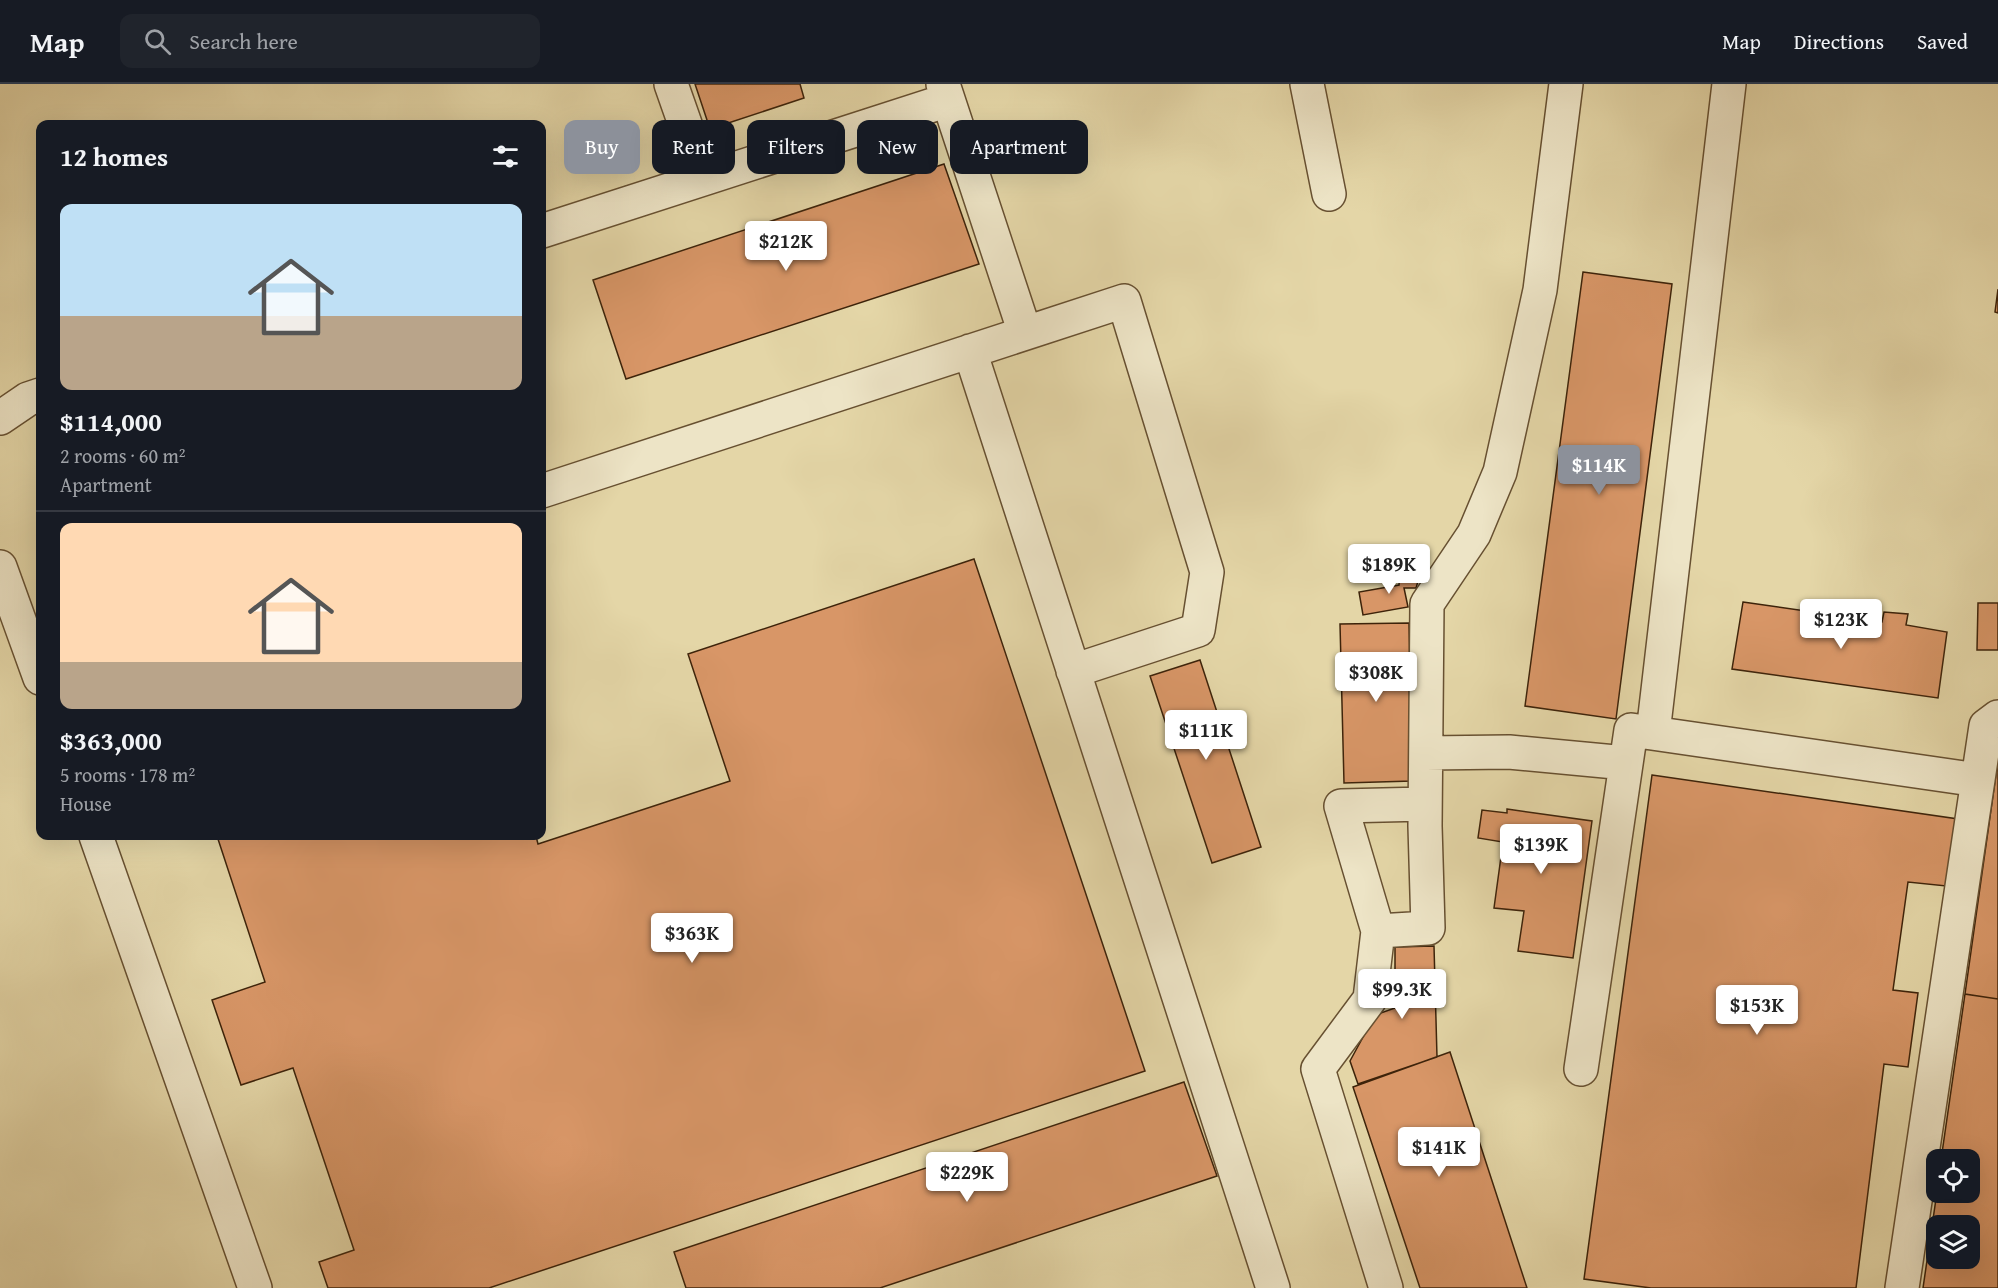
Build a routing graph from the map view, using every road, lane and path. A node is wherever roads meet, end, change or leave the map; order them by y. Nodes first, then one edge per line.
1 (671, 84) edge
2 (1307, 84) edge
3 (1566, 84) edge
4 (1729, 84) edge
5 (945, 92) edge
6 (704, 178) junction
7 (1329, 194) dead end
8 (546, 230) edge
9 (1025, 333) junction
10 (970, 351) junction
11 (36, 396) edge
12 (0, 418) edge
13 (546, 490) edge
14 (0, 567) edge
15 (36, 658) edge
16 (1073, 671) junction
17 (1998, 717) edge
18 (1653, 733) junction
19 (1426, 753) junction
20 (1626, 763) junction
21 (1978, 780) junction
22 (1425, 804) junction
23 (97, 840) edge
24 (1378, 931) junction
25 (1581, 1069) dead end
26 (255, 1288) edge
27 (1273, 1288) edge
28 (1386, 1288) edge
29 (1902, 1288) edge

1 - 6 lane
2 - 7 lane
3 - 19 lane
4 - 18 lane
5 - 6 lane
5 - 9 lane
6 - 8 lane
9 - 10 lane
9 - 16 lane
10 - 13 lane
10 - 16 lane
11 - 12 lane
14 - 15 lane
16 - 27 lane
17 - 21 lane
18 - 20 lane
18 - 21 lane
19 - 20 lane
19 - 22 lane
20 - 25 lane
21 - 29 lane
22 - 24 lane
22 - 24 lane
23 - 26 lane
24 - 28 lane

